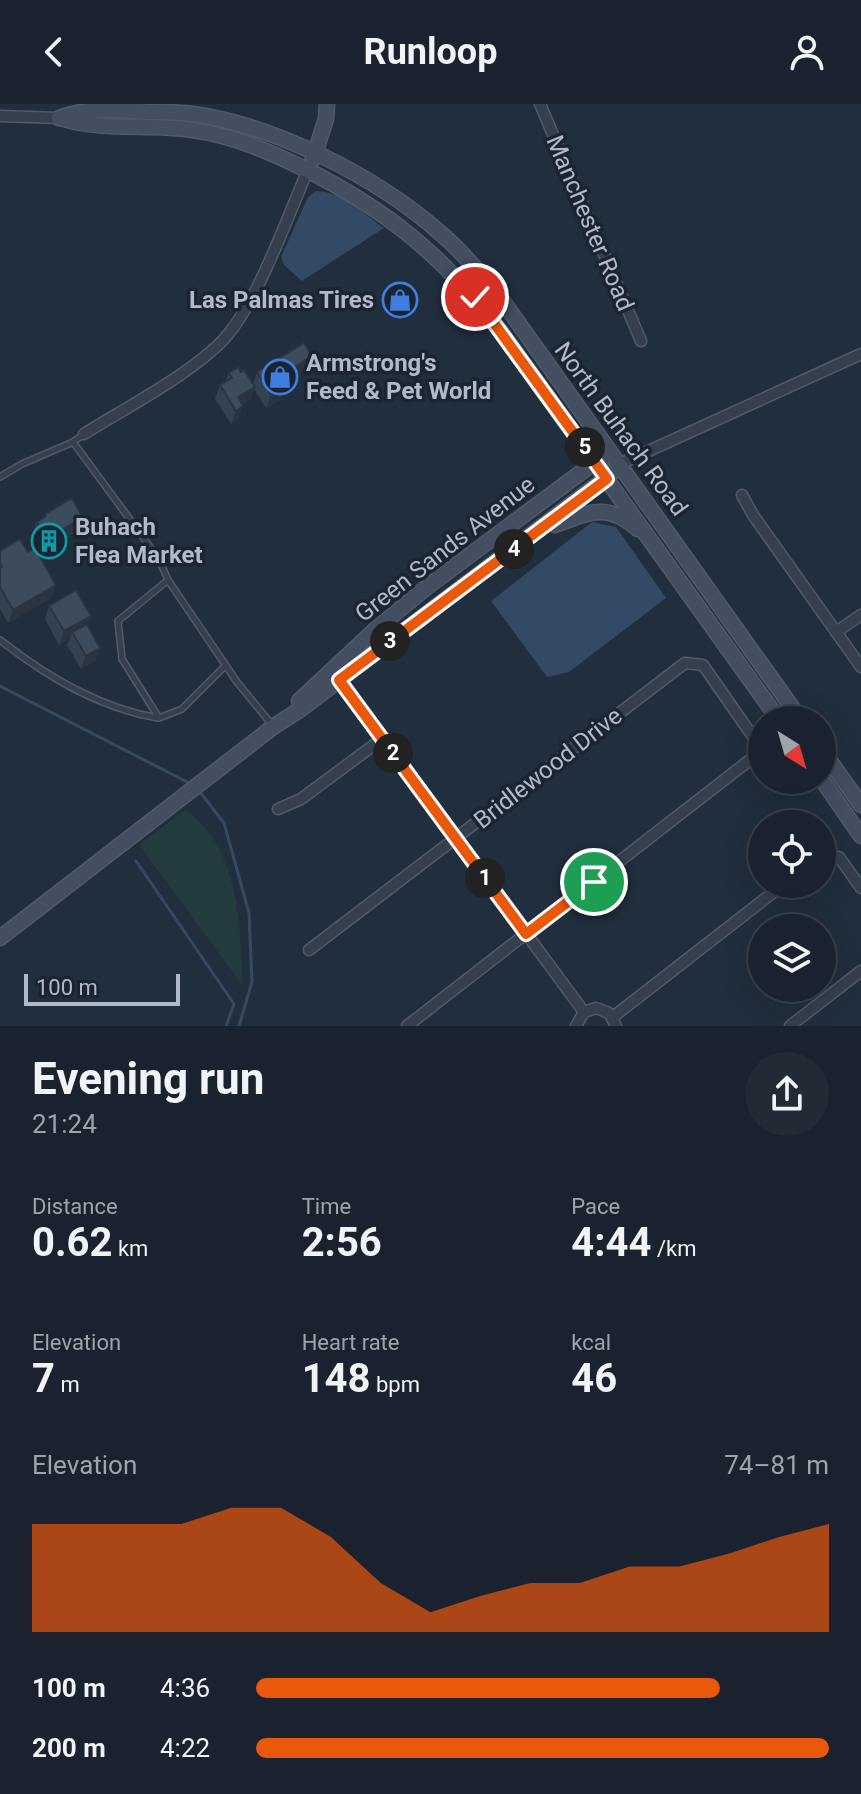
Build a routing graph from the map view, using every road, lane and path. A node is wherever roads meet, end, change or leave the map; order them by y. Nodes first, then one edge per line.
1 (327, 104) edge
2 (540, 104) edge
3 (58, 111) edge
4 (191, 114) junction
5 (0, 116) edge
6 (189, 129) junction
7 (315, 153) junction
8 (308, 170) junction
9 (475, 297) junction
10 (521, 326) junction
11 (641, 341) dead end
12 (861, 354) edge
13 (84, 434) joint
14 (73, 442) junction
15 (595, 462) junction
16 (620, 464) junction
17 (0, 477) edge
18 (607, 479) junction
19 (742, 495) dead end
20 (539, 530) junction
21 (656, 545) junction
22 (168, 580) junction
23 (861, 615) edge
24 (836, 632) junction
25 (0, 640) edge
26 (225, 666) junction
27 (861, 667) edge
28 (339, 680) junction
29 (769, 706) edge
30 (791, 706) edge
31 (159, 718) junction
32 (273, 727) junction
33 (382, 739) junction
34 (836, 770) edge
35 (832, 794) edge
36 (861, 805) edge
37 (278, 809) dead end
38 (861, 836) edge
39 (456, 839) junction
40 (836, 857) edge
41 (861, 888) edge
42 (767, 898) edge
43 (526, 934) junction
44 (0, 938) edge
45 (309, 950) dead end
46 (861, 971) edge
47 (584, 1012) junction
48 (615, 1022) edge
49 (407, 1026) edge
50 (576, 1026) edge
51 (790, 1026) edge

1 - 7 main road
2 - 11 street, Manchester Road
3 - 4 main road, North Buhach Road
3 - 5 street
3 - 6 main road, North Buhach Road
4 - 6 main road
4 - 7 main road, North Buhach Road
6 - 8 main road, North Buhach Road
7 - 8 main road
7 - 10 main road, North Buhach Road
8 - 9 main road, North Buhach Road
8 - 13 street
9 - 10 main road
9 - 15 main road, North Buhach Road
10 - 16 main road, North Buhach Road
12 - 16 street, Green Sands Avenue
13 - 14 lane
14 - 17 lane
14 - 22 lane
15 - 16 main road, Green Sands Avenue
15 - 18 main road, North Buhach Road
15 - 32 main road, Green Sands Avenue
16 - 18 main road, Green Sands Avenue
16 - 30 main road, North Buhach Road
18 - 20 main road, Green Sands Avenue
18 - 21 main road, North Buhach Road
19 - 24 street
20 - 21 main road
20 - 28 main road, Green Sands Avenue
21 - 29 main road, North Buhach Road
22 - 26 lane
22 - 31 lane
23 - 24 street
24 - 27 street
25 - 31 lane
26 - 31 lane
26 - 32 lane
28 - 32 main road, Green Sands Avenue
28 - 33 street
32 - 44 main road, Green Sands Avenue
33 - 37 street
33 - 39 street
34 - 36 main road
35 - 38 main road
39 - 43 street
39 - 43 street, Bridlewood Drive
39 - 45 street, Bridlewood Drive
40 - 41 street
42 - 48 street
43 - 47 street
43 - 49 street
46 - 51 street
47 - 48 street
47 - 50 street

